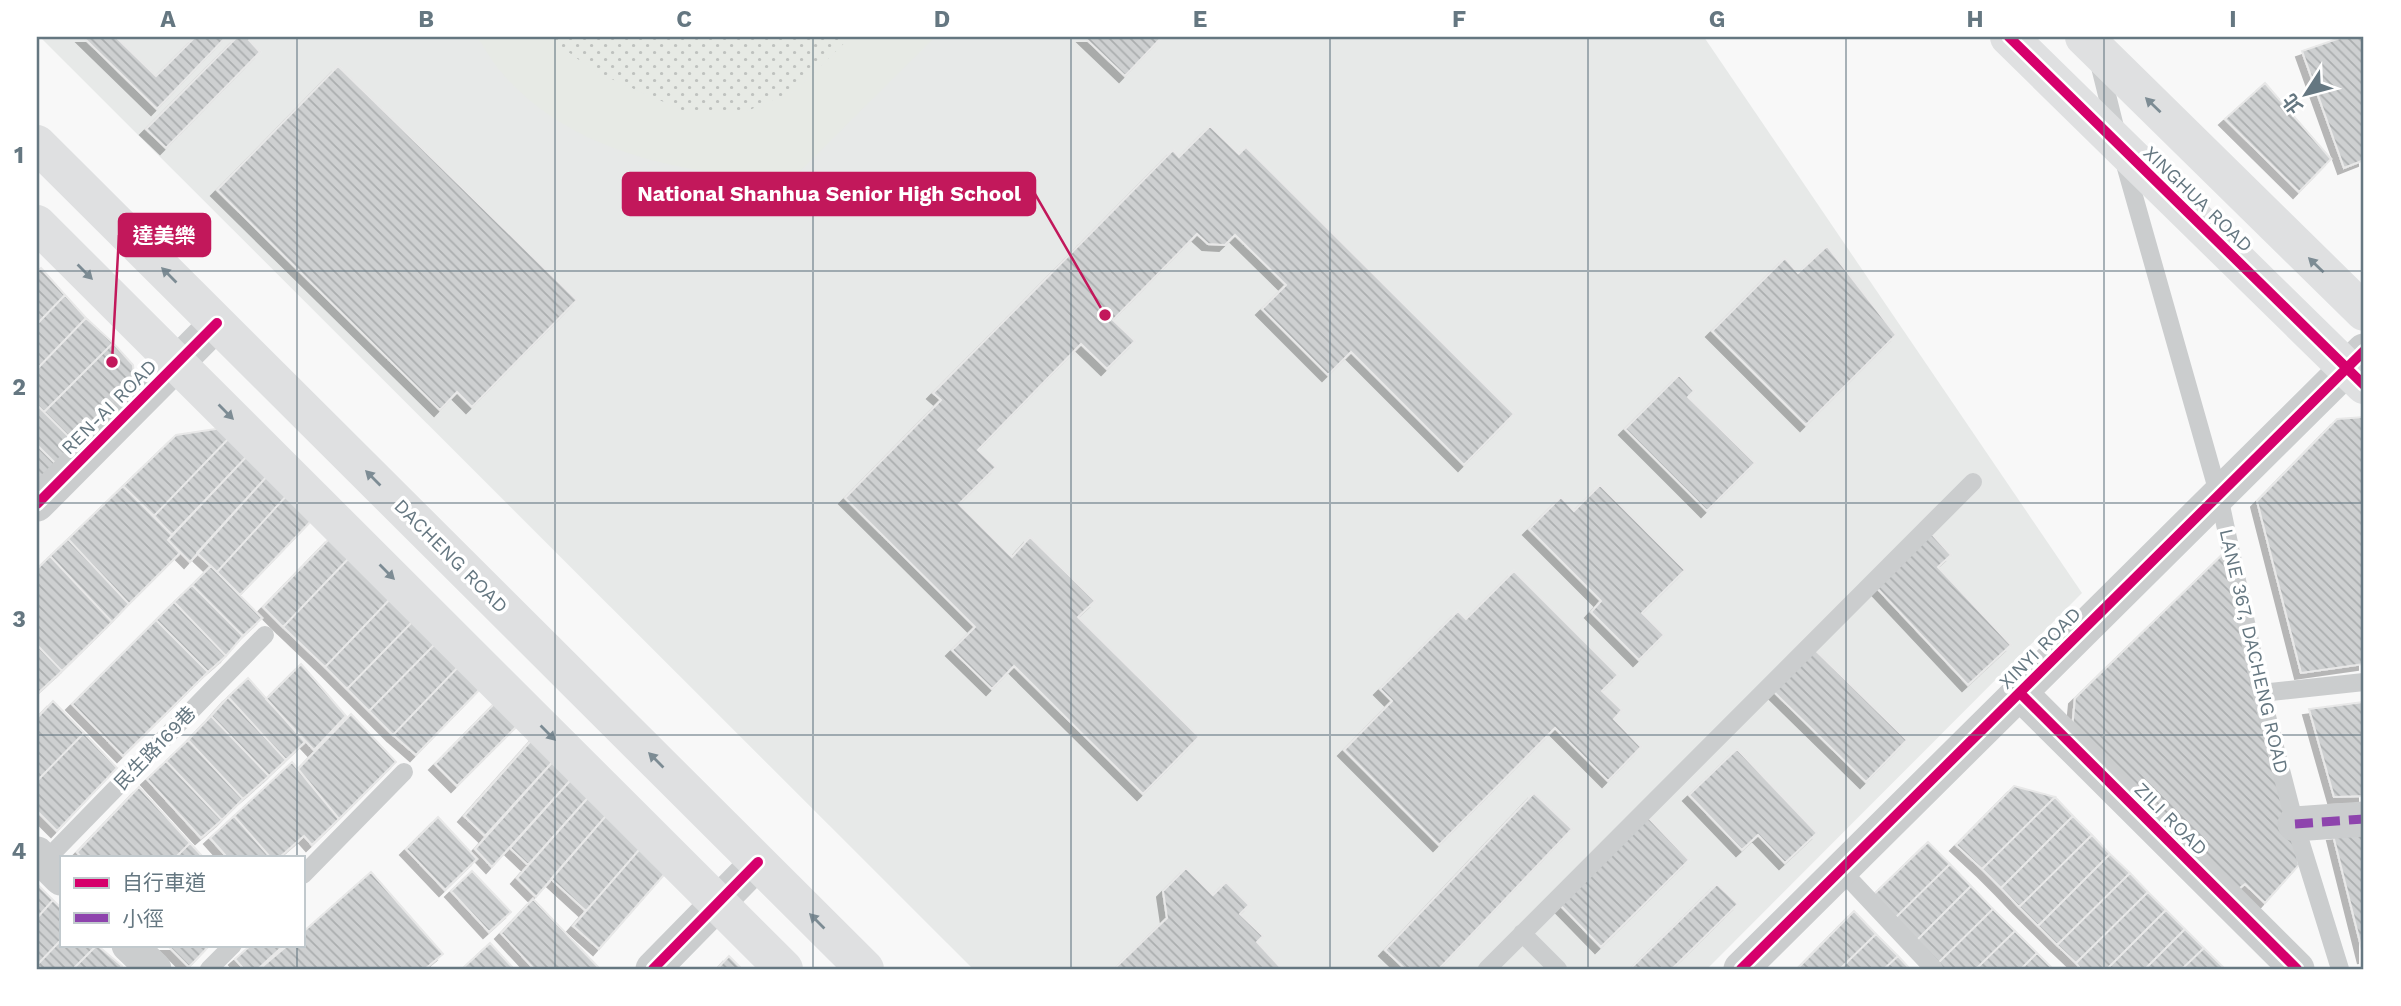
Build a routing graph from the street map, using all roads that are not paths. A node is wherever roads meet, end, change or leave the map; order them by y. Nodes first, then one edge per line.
1 (2009, 37) edge
2 (2090, 41) edge
3 (37, 144) edge
4 (2121, 150) junction
5 (37, 224) edge
6 (2364, 313) edge
7 (217, 323) junction
8 (177, 364) junction
9 (2359, 368) edge
10 (1973, 482) dead end
11 (2219, 496) junction
12 (37, 504) edge
13 (265, 635) dead end
14 (2364, 681) edge
15 (2020, 693) junction
16 (2261, 693) junction
17 (404, 772) dead end
18 (2364, 819) edge
19 (2295, 824) junction
20 (758, 862) junction
21 (45, 865) edge
22 (1841, 870) junction
23 (304, 873) edge
24 (718, 903) junction
25 (1522, 933) junction
26 (130, 946) edge
27 (232, 946) edge
28 (154, 969) edge
29 (209, 969) edge
30 (653, 969) edge
31 (784, 969) edge
32 (865, 969) edge
33 (1487, 969) edge
34 (1558, 969) edge
35 (1741, 969) edge
36 (1934, 969) edge
37 (2297, 969) edge
38 (2340, 969) edge

1 - 4 main road, XINGHUA ROAD
2 - 4 lane, LANE 367, DACHENG ROAD
6 -> 2 main road, XINGHUA ROAD
7 -> 3 main road, DACHENG ROAD
4 - 9 main road, XINGHUA ROAD
4 - 11 lane, LANE 367, DACHENG ROAD
5 -> 8 main road
7 - 8 street, REN-AI ROAD
20 -> 7 main road, DACHENG ROAD
8 - 12 street, REN-AI ROAD
8 -> 24 main road
9 - 11 street, XINYI ROAD
10 - 25 lane
11 - 15 street, XINYI ROAD
11 - 16 lane, LANE 367, DACHENG ROAD
13 - 21 lane, 民生路169巷
14 - 16 lane
15 - 22 street, XINYI ROAD
15 - 37 street, ZILI ROAD
16 - 19 lane, LANE 367, DACHENG ROAD
17 - 23 lane
18 - 19 street
19 - 38 lane, LANE 367, DACHENG ROAD
20 - 24 street
32 -> 20 main road, DACHENG ROAD
22 - 35 street, XINYI ROAD
22 - 36 lane
24 - 30 street
24 - 31 main road
25 - 33 lane
25 - 34 lane
26 - 28 street
27 - 29 lane

